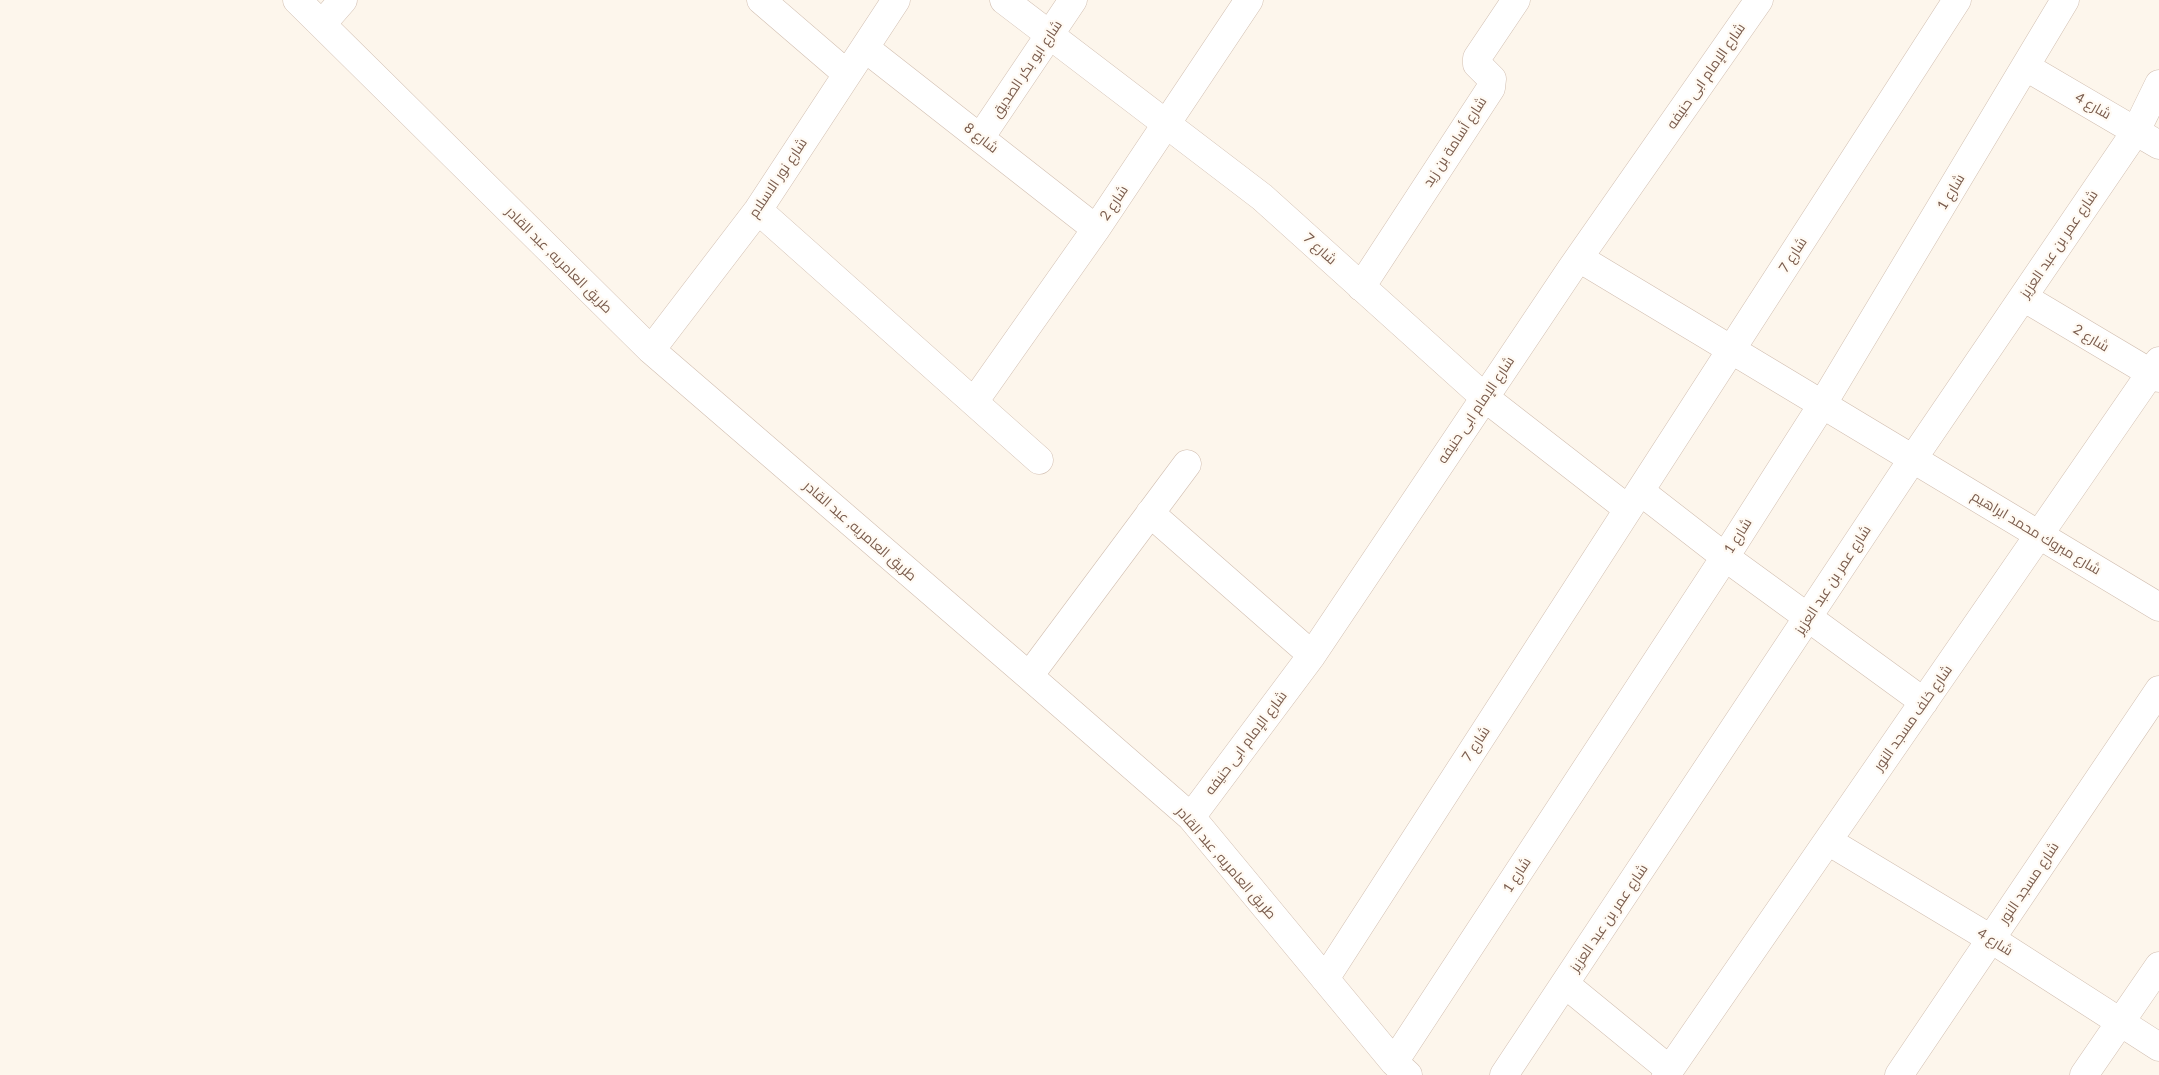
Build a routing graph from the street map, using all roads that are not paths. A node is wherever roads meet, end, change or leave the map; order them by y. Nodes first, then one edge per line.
1 (297, 0) edge
2 (343, 0) edge
3 (761, 0) edge
4 (896, 0) edge
5 (1004, 0) edge
6 (1073, 0) edge
7 (1250, 0) edge
8 (1516, 0) edge
9 (1759, 0) edge
10 (1957, 0) edge
11 (2065, 0) edge
12 (322, 24) junction
13 (1050, 35) junction
14 (865, 48) junction
15 (2026, 67) junction
16 (847, 74) junction
17 (2159, 84) edge
18 (1166, 124) junction
19 (2136, 131) junction
20 (980, 138) junction
21 (2159, 145) edge
22 (758, 210) junction
23 (1096, 229) junction
24 (1579, 258) junction
25 (1361, 287) junction
26 (2023, 297) junction
27 (650, 350) junction
28 (1731, 350) junction
29 (2156, 371) edge
30 (1484, 397) junction
31 (974, 402) junction
32 (1822, 405) junction
33 (1039, 460) dead end
34 (1912, 460) junction
35 (1187, 464) dead end
36 (1634, 500) junction
37 (1150, 513) junction
38 (2039, 535) junction
39 (1725, 557) junction
40 (2159, 607) edge
41 (1809, 617) junction
42 (1312, 655) junction
43 (1029, 676) junction
44 (2159, 690) edge
45 (1924, 702) junction
46 (1191, 818) junction
47 (1828, 841) junction
48 (1991, 939) junction
49 (2159, 966) edge
50 (1325, 979) junction
51 (1565, 984) junction
52 (2120, 1023) junction
53 (2159, 1047) edge
54 (1401, 1068) edge
55 (1668, 1072) edge
56 (1504, 1075) edge
57 (1899, 1075) edge
58 (2084, 1075) edge

1 - 12 street, طريق العامريه, عبد القادر
2 - 12 street
3 - 16 street
4 - 14 street, شارع نور الاسلام
5 - 13 street, شارع 7
6 - 13 street, شارع ابو بكر الصديق
7 - 18 street, شارع 2
8 - 25 street, شارع أسامة بن زيد
9 - 24 street, شارع الإمام ابى حنيفه
10 - 28 street, شارع 7
11 - 15 street, شارع 1
12 - 27 street, طريق العامريه, عبد القادر
13 - 18 street, شارع 7
13 - 20 street, شارع ابو بكر الصديق
14 - 16 street, شارع نور الاسلام
14 - 20 street, شارع 8
15 - 19 street, شارع 4
15 - 32 street, شارع 1
16 - 22 street, شارع نور الاسلام
17 - 19 street, شارع عمر بن عبد العزيز
18 - 23 street, شارع 2
18 - 25 street, شارع 7
19 - 21 street, شارع 4
19 - 26 street, شارع عمر بن عبد العزيز
20 - 23 street, شارع 8
22 - 27 street, شارع نور الاسلام
22 - 31 street
23 - 31 street, شارع 2
24 - 28 street, شارع مبروك محمد ابراهيم
24 - 30 street, شارع الإمام ابى حنيفه
25 - 30 street, شارع 7
26 - 29 street, شارع 2
26 - 34 street, شارع عمر بن عبد العزيز
27 - 43 street, طريق العامريه, عبد القادر
28 - 32 street, شارع مبروك محمد ابراهيم
28 - 36 street, شارع 7
29 - 38 street, شارع خلف مسجد النور
30 - 36 street, شارع 7
30 - 42 street, شارع الإمام ابى حنيفه
31 - 33 street
32 - 34 street, شارع مبروك محمد ابراهيم
32 - 39 street, شارع 1
34 - 38 street, شارع مبروك محمد ابراهيم
34 - 41 street, شارع عمر بن عبد العزيز
35 - 37 street
36 - 39 street
36 - 50 street, شارع 7
37 - 42 street
37 - 43 street
38 - 40 street, شارع مبروك محمد ابراهيم
38 - 45 street, شارع خلف مسجد النور
39 - 41 street
39 - 54 street, شارع 1
41 - 45 street
41 - 51 street, شارع عمر بن عبد العزيز
42 - 46 street, شارع الإمام ابى حنيفه
43 - 46 street, طريق العامريه, عبد القادر
44 - 48 street, شارع مسجد النور
45 - 47 street, شارع خلف مسجد النور
46 - 50 street, طريق العامريه, عبد القادر
47 - 48 street, شارع 4
47 - 55 street, شارع خلف مسجد النور
48 - 52 street, شارع 4
48 - 57 street, شارع مسجد النور
49 - 52 street
50 - 54 street, طريق العامريه, عبد القادر
51 - 55 street
51 - 56 street, شارع عمر بن عبد العزيز
52 - 53 street, شارع 4
52 - 58 street

